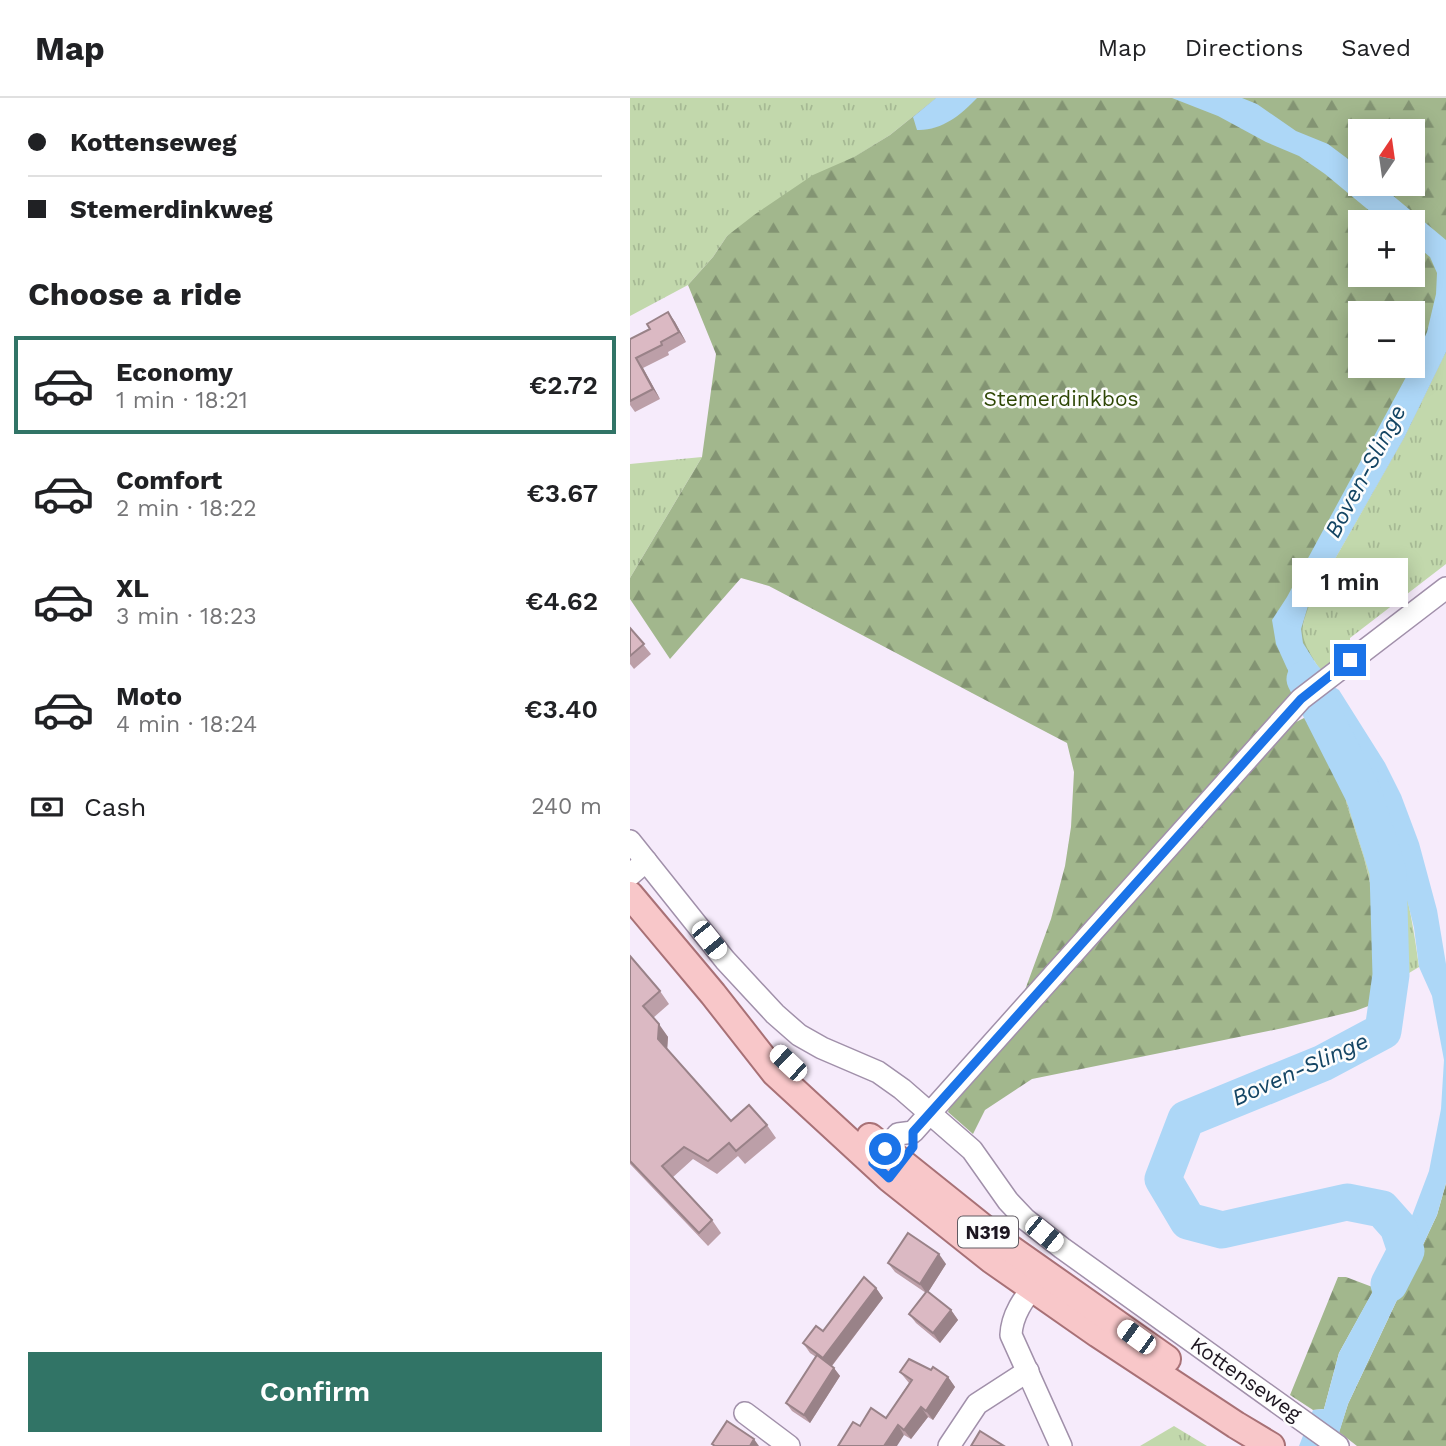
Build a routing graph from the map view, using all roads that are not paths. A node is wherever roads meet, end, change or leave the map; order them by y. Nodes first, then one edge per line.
1 (1446, 588) edge
2 (630, 841) edge
3 (638, 868) edge
4 (630, 895) edge
5 (930, 1113) junction
6 (887, 1163) junction
7 (1062, 1248) junction
8 (1039, 1280) junction
9 (1028, 1371) junction
10 (745, 1413) dead end
11 (789, 1446) edge
12 (949, 1446) edge
13 (1061, 1446) edge
14 (1270, 1446) edge
15 (1280, 1446) edge
16 (1338, 1446) edge

1 - 5 street
2 - 3 street, Kottenseweg
3 - 5 street, Kottenseweg
4 - 6 main road, Kottenseweg / N319
5 - 6 street
5 - 7 street, Kottenseweg
6 - 8 main road, Kottenseweg / N319
7 - 8 street
7 - 16 street, Kottenseweg
8 - 9 street
8 - 14 main road, Kottenseweg / N319
8 - 15 main road, Kottenseweg / N319
9 - 12 street
9 - 13 street
10 - 11 street

